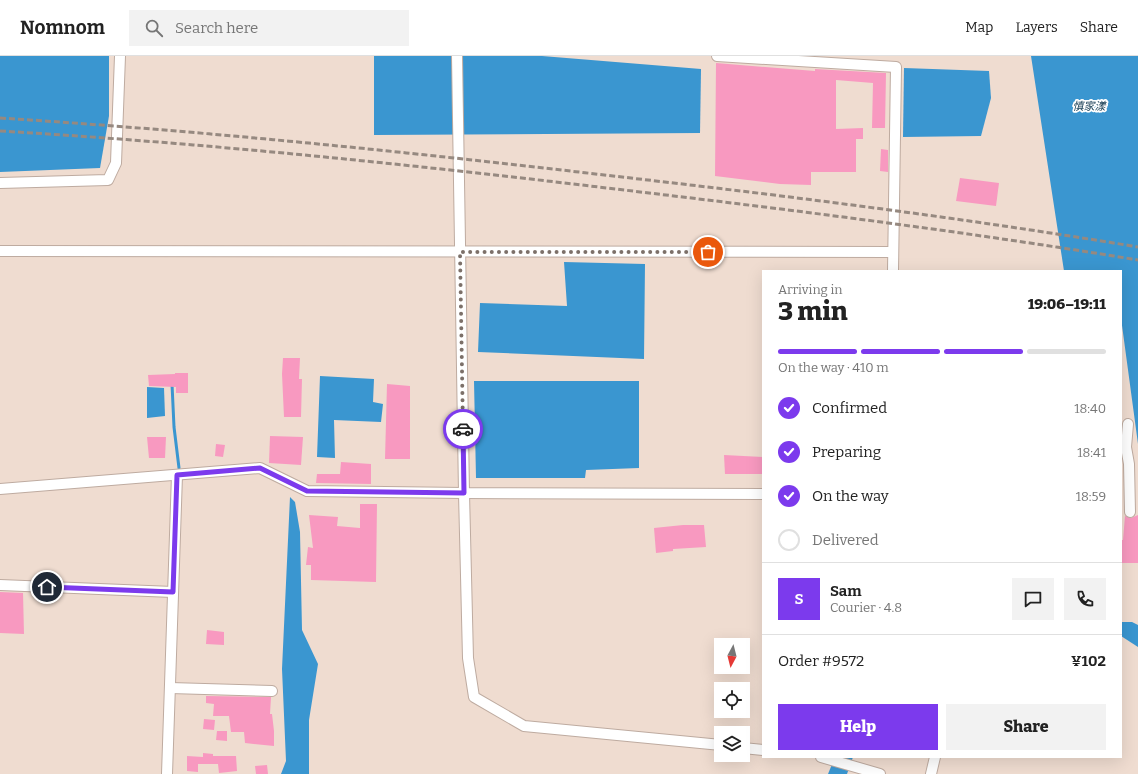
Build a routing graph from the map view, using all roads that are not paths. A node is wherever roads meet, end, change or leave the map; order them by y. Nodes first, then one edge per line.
1 (120, 56) edge
2 (457, 56) edge
3 (717, 56) edge
4 (0, 183) edge
5 (0, 251) edge
6 (460, 252) junction
7 (893, 252) junction
8 (894, 270) edge
9 (1128, 424) dead end
10 (177, 475) junction
11 (0, 489) edge
12 (464, 493) junction
13 (762, 494) edge
14 (1126, 497) edge
15 (1130, 512) dead end
16 (0, 586) edge
17 (173, 592) junction
18 (170, 688) junction
19 (272, 691) dead end
20 (714, 745) edge
21 (750, 749) edge
22 (762, 750) edge
23 (824, 758) edge
24 (935, 758) edge
25 (167, 774) edge
26 (880, 774) edge
27 (931, 774) edge

1 - 4 street
2 - 6 street
3 - 7 street
5 - 6 street
6 - 7 street
6 - 12 street
7 - 8 street
9 - 14 street
10 - 11 street
10 - 12 street
10 - 17 street
12 - 13 street
12 - 20 street
14 - 15 street
16 - 17 street
17 - 18 street
18 - 19 street
18 - 25 street
21 - 22 street
23 - 26 street
24 - 27 street

